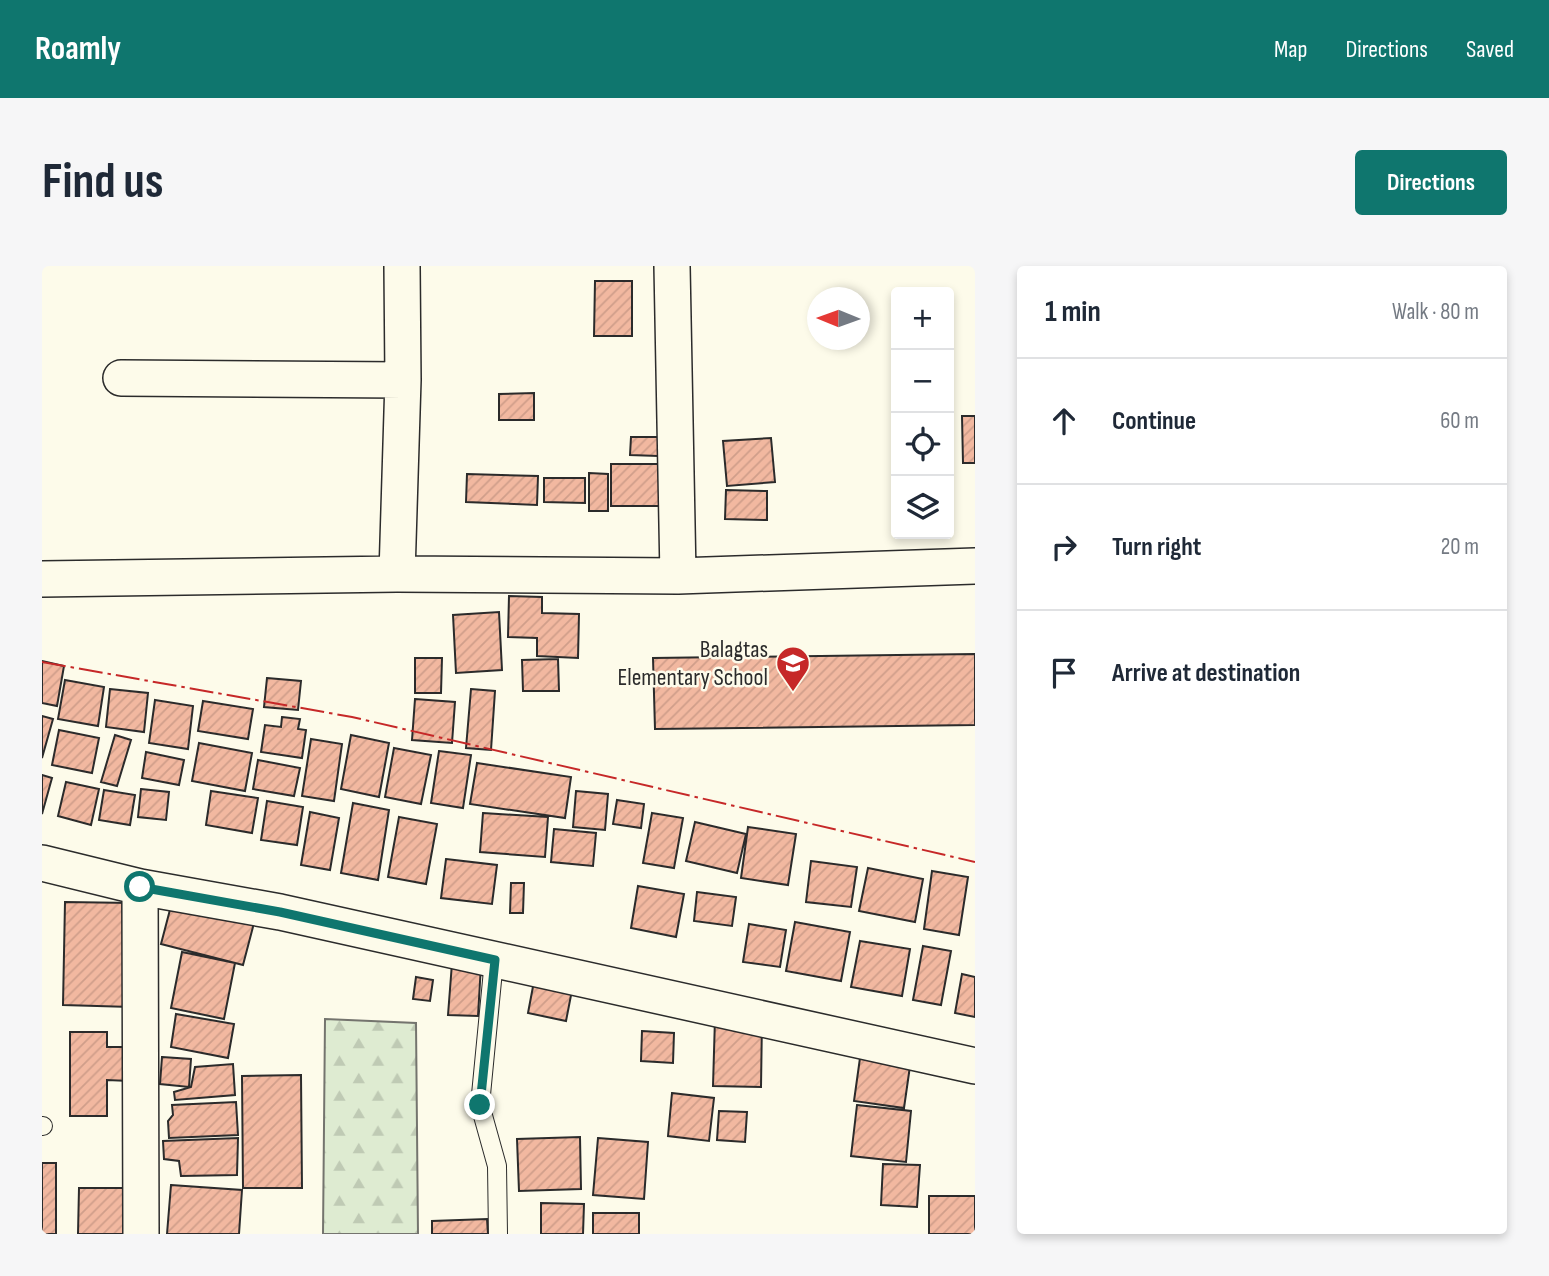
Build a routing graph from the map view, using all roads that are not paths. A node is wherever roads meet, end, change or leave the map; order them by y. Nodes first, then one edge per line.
1 (401, 266) edge
2 (672, 266) edge
3 (121, 378) dead end
4 (403, 380) junction
5 (975, 566) edge
6 (397, 574) junction
7 (678, 576) junction
8 (42, 579) edge
9 (42, 863) edge
10 (140, 887) junction
11 (495, 960) junction
12 (975, 1066) edge
13 (141, 1234) edge
14 (498, 1234) edge

1 - 4 street
2 - 7 street
3 - 4 street
4 - 6 street
5 - 7 street
6 - 7 street
6 - 8 street
9 - 10 street
10 - 11 street
10 - 13 street
11 - 12 street
11 - 14 lane

